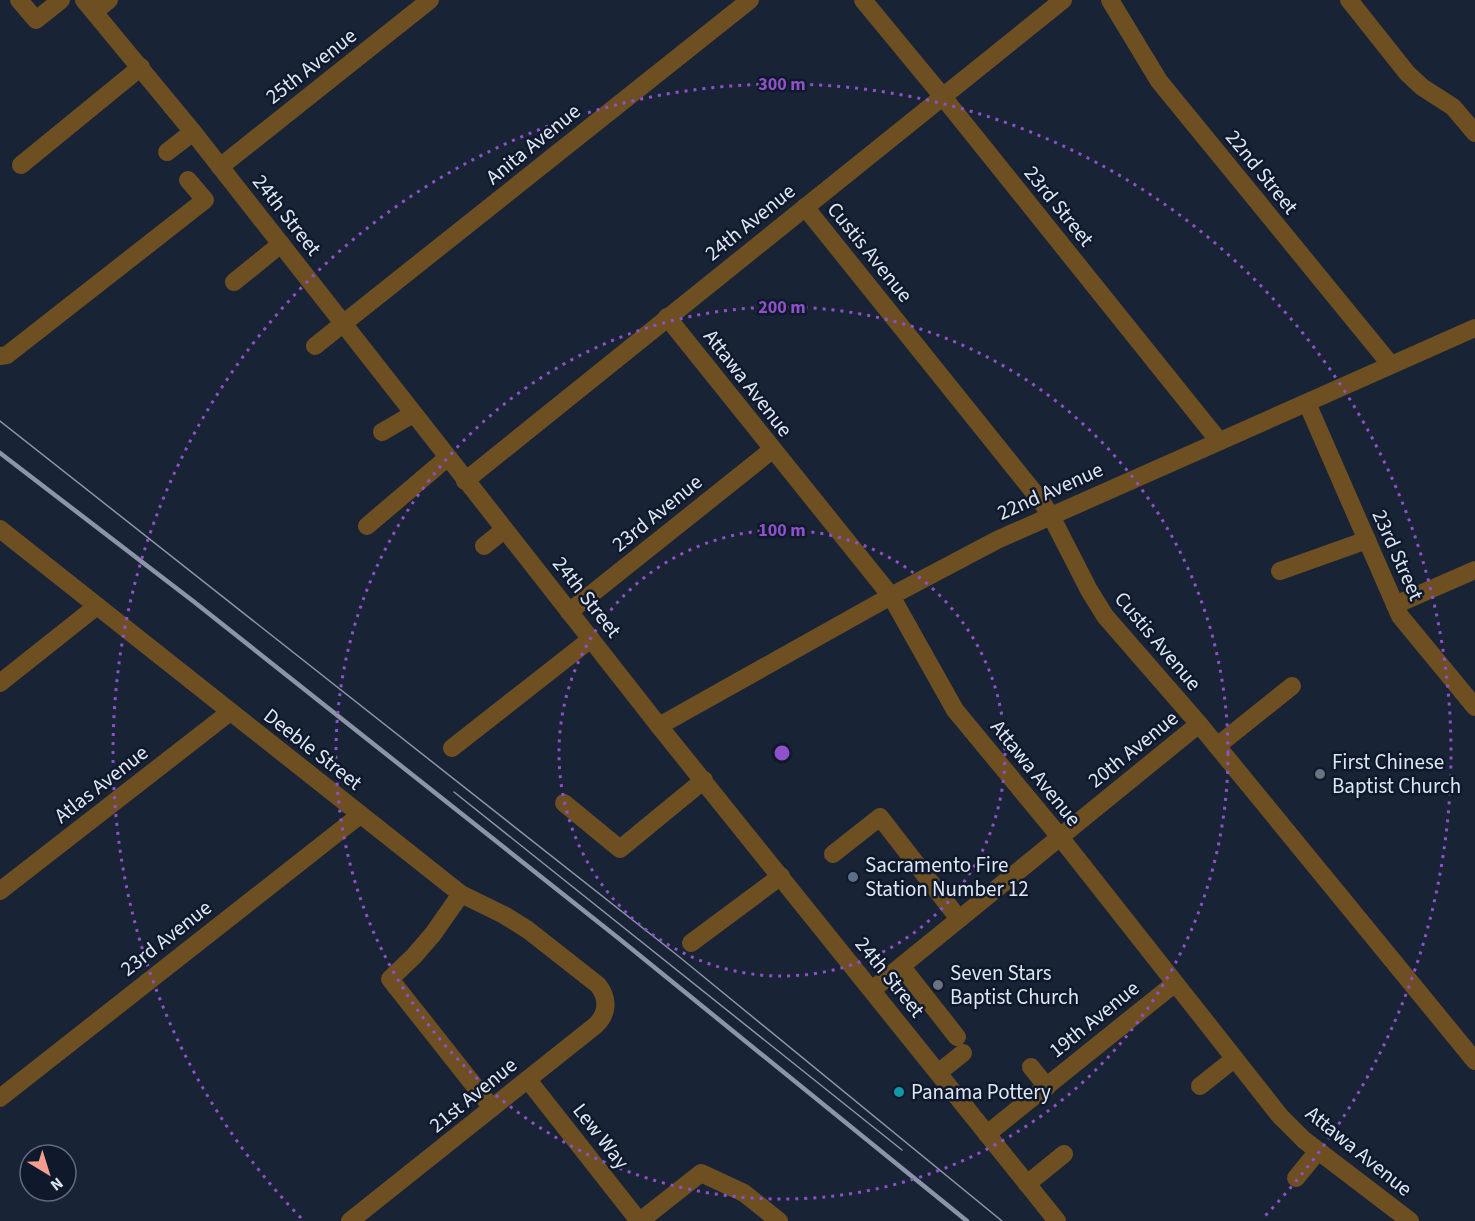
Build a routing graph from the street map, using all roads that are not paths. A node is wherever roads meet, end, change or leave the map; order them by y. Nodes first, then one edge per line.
1 (19, 0) edge
2 (61, 0) edge
3 (109, 0) edge
4 (430, 0) edge
5 (750, 0) edge
6 (863, 0) edge
7 (1063, 0) edge
8 (1110, 0) edge
9 (1360, 3) edge
10 (88, 6) edge
11 (141, 67) junction
12 (943, 97) junction
13 (1472, 125) edge
14 (193, 132) junction
15 (167, 153) dead end
16 (21, 165) dead end
17 (220, 167) junction
18 (188, 180) dead end
19 (805, 207) junction
20 (282, 244) junction
21 (234, 282) dead end
22 (668, 317) junction
23 (344, 323) junction
24 (1475, 328) edge
25 (315, 346) dead end
26 (2, 353) edge
27 (1390, 365) junction
28 (1307, 403) junction
29 (413, 414) junction
30 (382, 432) dead end
31 (1219, 441) junction
32 (772, 450) junction
33 (447, 458) junction
34 (465, 481) junction
35 (1051, 516) junction
36 (367, 526) dead end
37 (0, 529) edge
38 (504, 530) junction
39 (1366, 540) junction
40 (483, 546) dead end
41 (1475, 570) edge
42 (1280, 571) dead end
43 (891, 596) junction
44 (1395, 605) junction
45 (98, 606) junction
46 (569, 612) junction
47 (591, 639) junction
48 (0, 683) edge
49 (1292, 686) dead end
50 (1475, 707) edge
51 (230, 712) junction
52 (1199, 724) junction
53 (659, 726) junction
54 (1217, 746) junction
55 (452, 748) dead end
56 (704, 780) junction
57 (564, 803) dead end
58 (360, 814) junction
59 (1060, 837) junction
60 (833, 854) dead end
61 (780, 876) junction
62 (0, 891) edge
63 (461, 894) junction
64 (959, 919) junction
65 (691, 943) dead end
66 (902, 967) junction
67 (1174, 984) junction
68 (872, 990) junction
69 (604, 994) joint
70 (1234, 1059) junction
71 (1475, 1061) edge
72 (1031, 1067) dead end
73 (938, 1073) junction
74 (528, 1080) junction
75 (1200, 1086) dead end
76 (1047, 1087) junction
77 (0, 1098) edge
78 (492, 1108) junction
79 (987, 1134) junction
80 (1318, 1151) junction
81 (1064, 1154) dead end
82 (1296, 1178) dead end
83 (1026, 1184) junction
84 (350, 1221) edge
85 (640, 1221) edge
86 (779, 1221) edge
87 (1057, 1221) edge
88 (1410, 1221) edge

1 - 2 street
3 - 10 street
4 - 17 street, 25th Avenue
5 - 23 street, Anita Avenue
6 - 12 street, 23rd Street
7 - 12 street, 24th Avenue
8 - 27 street, 22nd Street
9 - 13 street
10 - 11 street, 24th Street
11 - 14 street, 24th Street
11 - 16 street
12 - 19 street, 24th Avenue
12 - 31 street, 23rd Street
14 - 15 street
14 - 17 street, 24th Street
17 - 20 street, 24th Street
18 - 26 street
19 - 22 street, 24th Avenue
19 - 35 street, Custis Avenue
20 - 21 street
20 - 23 street, 24th Street
22 - 32 street, Attawa Avenue
22 - 34 street, 24th Avenue
23 - 25 street, Anita Avenue
23 - 29 street, 24th Street
24 - 27 street, 22nd Avenue
27 - 28 street, 22nd Avenue
28 - 31 street, 22nd Avenue
28 - 39 street, 23rd Street
29 - 30 street
29 - 33 street, 24th Street
31 - 35 street, 22nd Avenue
32 - 43 street, Attawa Avenue
32 - 46 street, 23rd Avenue
33 - 34 street, 24th Street
33 - 36 street
34 - 38 street, 24th Street
35 - 43 street, 22nd Avenue
35 - 52 street, Custis Avenue
37 - 45 street, Deeble Street
38 - 40 street
38 - 46 street, 24th Street
39 - 42 street
39 - 44 street, 23rd Street
41 - 44 street
43 - 53 street, 22nd Avenue
43 - 59 street, Attawa Avenue
44 - 50 street, 23rd Street
45 - 48 street
45 - 51 street, Deeble Street
46 - 47 street, 24th Street
47 - 53 street, 24th Street
47 - 55 street
49 - 54 street
51 - 58 street, Deeble Street
51 - 62 street, Atlas Avenue
52 - 54 street, Custis Avenue
52 - 59 street, 20th Avenue
53 - 56 street, 24th Street
54 - 71 street, Custis Avenue
56 - 57 street
56 - 61 street, 24th Street
58 - 63 street, Deeble Street
58 - 77 street, 23rd Avenue
59 - 64 street, 20th Avenue
59 - 67 street, Attawa Avenue
60 - 64 street
61 - 65 street
61 - 68 street, 24th Street
63 - 69 street, Deeble Street
63 - 78 street
64 - 66 street, 20th Avenue
66 - 68 street, 20th Avenue
66 - 73 street
67 - 70 street, Attawa Avenue
67 - 76 street, 19th Avenue
68 - 73 street, 24th Street
69 - 74 street, 21st Avenue
70 - 75 street
70 - 80 street, Attawa Avenue
72 - 76 street
73 - 79 street, 24th Street
74 - 78 street, 21st Avenue
74 - 85 street, Lew Way
76 - 79 street, 19th Avenue
78 - 84 street, 21st Avenue
79 - 83 street, 24th Street
80 - 82 street
80 - 88 street, Attawa Avenue
81 - 83 street
83 - 87 street, 24th Street
85 - 86 street

